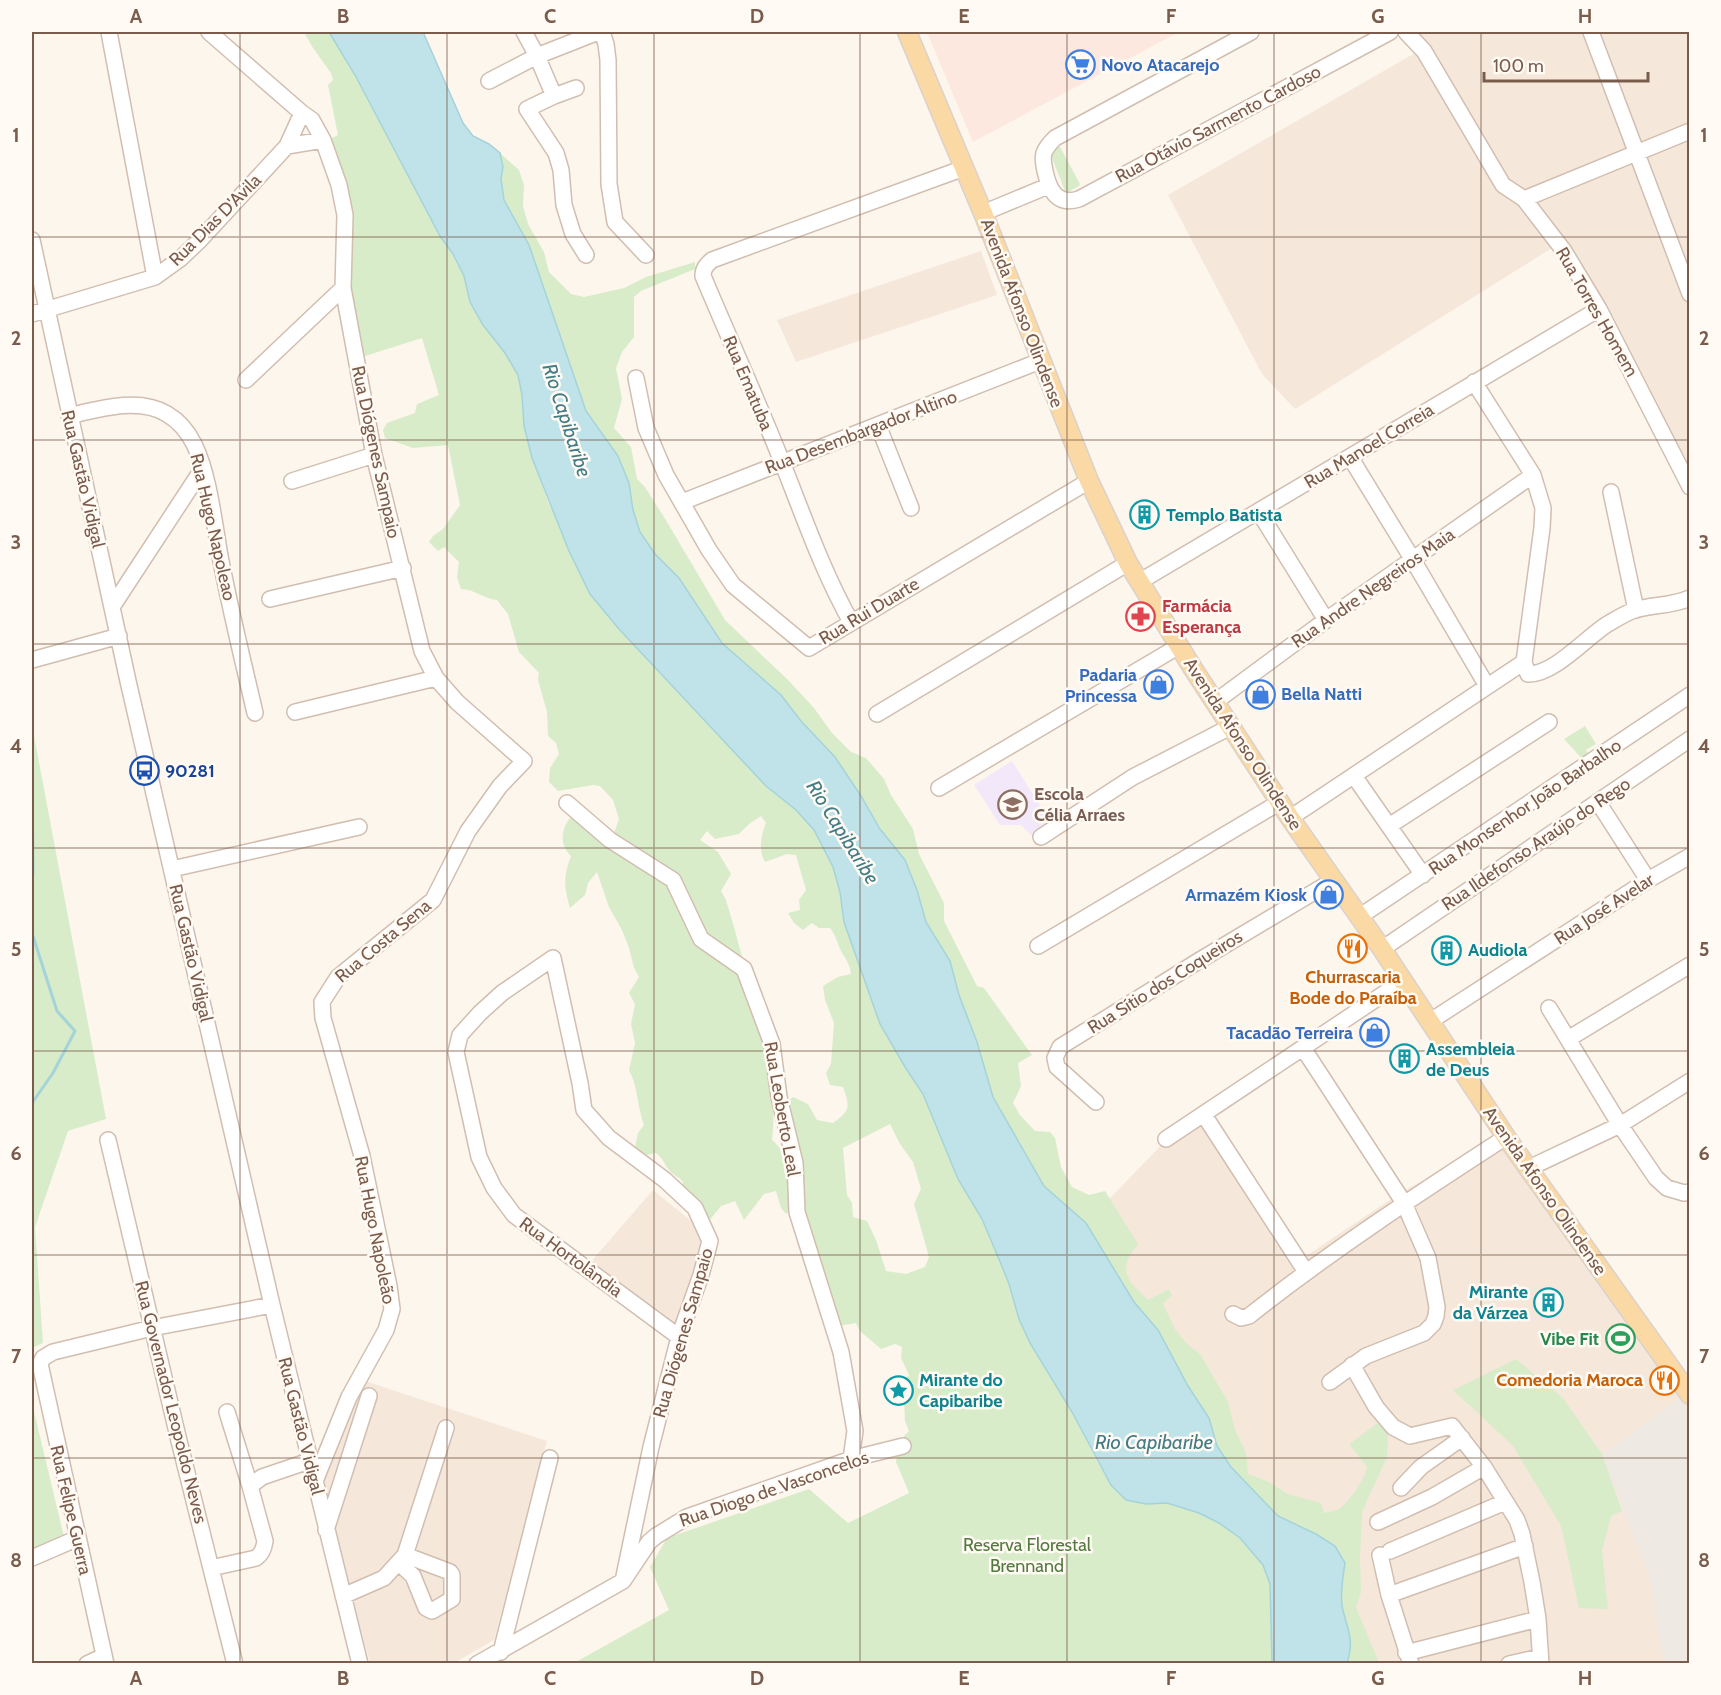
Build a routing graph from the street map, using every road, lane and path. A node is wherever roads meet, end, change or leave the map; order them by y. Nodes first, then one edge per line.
1 (109, 32) edge
2 (209, 32) edge
3 (524, 32) edge
4 (600, 32) edge
5 (908, 32) edge
6 (1251, 32) edge
7 (1390, 32) edge
8 (1406, 32) edge
9 (1591, 32) edge
10 (537, 56) junction
11 (489, 81) dead end
12 (576, 88) dead end
13 (554, 96) junction
14 (302, 113) junction
15 (1689, 131) edge
16 (323, 140) junction
17 (286, 146) junction
18 (1637, 152) junction
19 (964, 168) junction
20 (1048, 186) junction
21 (1524, 199) junction
22 (983, 213) junction
23 (32, 240) edge
24 (586, 255) dead end
25 (646, 255) dead end
26 (155, 277) junction
27 (343, 288) junction
28 (1689, 294) edge
29 (1599, 309) junction
30 (39, 312) edge
31 (1040, 361) junction
32 (636, 378) dead end
33 (246, 380) dead end
34 (1474, 382) junction
35 (69, 416) junction
36 (878, 425) junction
37 (374, 454) junction
38 (1350, 457) junction
39 (783, 463) junction
40 (203, 468) junction
41 (1533, 476) junction
42 (292, 481) dead end
43 (1089, 481) junction
44 (1689, 487) edge
45 (1611, 492) dead end
46 (681, 502) junction
47 (911, 508) dead end
48 (1259, 512) junction
49 (1413, 560) junction
50 (1128, 563) junction
51 (403, 568) junction
52 (1139, 582) junction
53 (1689, 598) edge
54 (270, 599) dead end
55 (112, 608) junction
56 (1636, 610) junction
57 (1326, 620) junction
58 (851, 622) junction
59 (118, 636) junction
60 (1179, 646) junction
61 (32, 660) edge
62 (1524, 662) junction
63 (436, 678) junction
64 (1487, 686) junction
65 (1689, 695) edge
66 (1215, 702) junction
67 (295, 712) dead end
68 (255, 713) dead end
69 (877, 714) dead end
70 (1549, 722) dead end
71 (1232, 726) junction
72 (1689, 739) edge
73 (524, 761) joint
74 (1354, 776) junction
75 (939, 788) dead end
76 (1280, 802) junction
77 (1598, 802) junction
78 (567, 803) dead end
79 (1290, 818) junction
80 (1389, 826) junction
81 (359, 827) dead end
82 (1041, 837) dead end
83 (1689, 856) edge
84 (172, 869) junction
85 (1423, 874) junction
86 (1334, 880) junction
87 (1648, 880) junction
88 (1359, 917) junction
89 (1038, 946) dead end
90 (1382, 949) junction
91 (553, 958) joint
92 (1689, 965) edge
93 (1403, 981) junction
94 (322, 1002) joint
95 (1549, 1008) dead end
96 (1429, 1022) junction
97 (1568, 1039) junction
98 (1304, 1048) junction
99 (1689, 1081) edge
100 (1096, 1102) dead end
101 (1204, 1115) junction
102 (1620, 1125) junction
103 (1506, 1137) junction
104 (1166, 1139) dead end
105 (108, 1140) dead end
106 (1527, 1169) junction
107 (1689, 1192) edge
108 (1404, 1203) junction
109 (1306, 1272) junction
110 (272, 1305) junction
111 (1233, 1314) dead end
112 (152, 1328) junction
113 (679, 1337) junction
114 (1352, 1365) junction
115 (1330, 1382) dead end
116 (1689, 1395) edge
117 (369, 1396) dead end
118 (227, 1412) dead end
119 (446, 1428) dead end
120 (1462, 1438) junction
121 (903, 1446) dead end
122 (550, 1458) dead end
123 (851, 1459) junction
124 (309, 1461) junction
125 (1484, 1467) junction
126 (315, 1481) junction
127 (250, 1486) junction
128 (1401, 1488) dead end
129 (1505, 1502) junction
130 (1378, 1522) dead end
131 (326, 1530) junction
132 (78, 1538) junction
133 (1525, 1546) junction
134 (32, 1558) edge
135 (211, 1568) junction
136 (623, 1581) junction
137 (1389, 1595) junction
138 (343, 1596) junction
139 (1538, 1619) junction
140 (501, 1652) junction
141 (1409, 1658) edge
142 (105, 1660) edge
143 (1540, 1660) edge
144 (87, 1664) edge
145 (235, 1664) edge
146 (360, 1664) edge
147 (477, 1664) edge
148 (1509, 1664) edge

1 - 26 street
2 - 14 street, Rua Diógenes Sampaio
3 - 10 street
4 - 10 street
4 - 25 street
5 - 19 main road, Avenida Afonso Olindense
6 - 20 street
7 - 20 street, Rua Otávio Sarmento Cardoso
8 - 21 street, Rua Torres Homem
9 - 18 street
10 - 11 street
10 - 13 street
12 - 13 street
13 - 24 street
14 - 16 street, Rua Diógenes Sampaio
14 - 17 street, Rua Dias D'Avila
15 - 18 street
16 - 17 street
16 - 27 street, Rua Diógenes Sampaio
17 - 26 street, Rua Dias D'Avila
18 - 21 street
18 - 28 street
19 - 22 main road, Avenida Afonso Olindense
19 - 39 street, Rua Ematuba
20 - 22 street
21 - 29 street, Rua Torres Homem
22 - 31 main road, Avenida Afonso Olindense
23 - 30 street, Rua Gastão Vidigal
26 - 30 street, Rua Dias D'Avila
27 - 33 street
27 - 37 street, Rua Diógenes Sampaio
29 - 34 street, Rua Manoel Correia
29 - 44 street, Rua Torres Homem
30 - 35 street, Rua Gastão Vidigal
31 - 36 street, Rua Desembargador Altino
31 - 43 main road, Avenida Afonso Olindense
32 - 46 street, Rua Rui Duarte
34 - 38 street, Rua Manoel Correia
34 - 41 street
35 - 40 street, Rua Hugo Napoleao
35 - 55 street, Rua Gastão Vidigal
36 - 39 street, Rua Desembargador Altino
36 - 47 street
37 - 42 street
37 - 51 street, Rua Diógenes Sampaio
38 - 48 street, Rua Manoel Correia
38 - 49 street
39 - 46 street, Rua Desembargador Altino
39 - 58 street, Rua Ematuba
40 - 55 street
40 - 68 street, Rua Hugo Napoleao
41 - 49 street, Rua Andre Negreiros Maia
41 - 62 street
43 - 50 main road, Avenida Afonso Olindense
43 - 58 street, Rua Rui Duarte
45 - 56 street
46 - 58 street, Rua Rui Duarte
48 - 52 street, Rua Manoel Correia
48 - 57 street
49 - 57 street, Rua Andre Negreiros Maia
49 - 64 street
50 - 52 main road, Avenida Afonso Olindense
50 - 69 street
51 - 54 street
51 - 63 street, Rua Diógenes Sampaio
52 - 60 main road, Avenida Afonso Olindense
53 - 56 street
55 - 59 street, Rua Gastão Vidigal
56 - 62 street
57 - 66 street, Rua Andre Negreiros Maia
59 - 61 street
59 - 84 street, Rua Gastão Vidigal
60 - 66 main road, Avenida Afonso Olindense
60 - 75 street
62 - 64 street
63 - 67 street
63 - 73 street, Rua Diógenes Sampaio
64 - 74 street
65 - 85 street, Rua Monsenhor João Barbalho
66 - 71 main road, Avenida Afonso Olindense
70 - 80 street
71 - 76 main road, Avenida Afonso Olindense
71 - 82 street
72 - 77 street, Rua Ildefonso Araújo do Rego
73 - 94 street, Rua Costa Sena
74 - 79 street
74 - 80 street
76 - 79 main road, Avenida Afonso Olindense
76 - 89 street
77 - 87 street
77 - 90 street, Rua Ildefonso Araújo do Rego
78 - 123 street, Rua Leoberto Leal
79 - 86 main road, Avenida Afonso Olindense
80 - 85 street
81 - 84 street
83 - 87 street, Rua José Avelar
84 - 110 street, Rua Gastão Vidigal
85 - 88 street, Rua Monsenhor João Barbalho
86 - 88 main road, Avenida Afonso Olindense
86 - 100 street, Rua Sítio dos Coqueiros
87 - 96 street, Rua José Avelar
88 - 90 main road, Avenida Afonso Olindense
90 - 93 main road, Avenida Afonso Olindense
91 - 113 street, Rua Diógenes Sampaio
91 - 113 street, Rua Hortolândia
92 - 97 street
93 - 96 main road, Avenida Afonso Olindense
93 - 98 street
94 - 126 street, Rua Hugo Napoleão
95 - 97 street
96 - 103 main road, Avenida Afonso Olindense
97 - 102 street
98 - 101 street
98 - 108 street
99 - 102 street
101 - 104 street
101 - 109 street
102 - 106 street
102 - 107 street
103 - 106 main road, Avenida Afonso Olindense
103 - 108 street
105 - 112 street, Rua Governador Leopoldo Neves
106 - 116 main road, Avenida Afonso Olindense
108 - 109 street
108 - 114 street
109 - 111 street
110 - 112 street
110 - 124 street, Rua Gastão Vidigal
112 - 132 street, Rua Felipe Guerra
112 - 135 street, Rua Governador Leopoldo Neves
113 - 136 street, Rua Diógenes Sampaio
114 - 115 street
114 - 120 street
117 - 131 street
118 - 127 street
119 - 138 street
120 - 125 street
120 - 128 street
121 - 123 street, Rua Diogo de Vasconcelos
122 - 140 street
123 - 136 street, Rua Diogo de Vasconcelos
124 - 126 street, Rua Gastão Vidigal
124 - 127 street
125 - 129 street
125 - 130 street
126 - 131 street, Rua Gastão Vidigal
127 - 135 street
129 - 133 street
129 - 137 street
131 - 138 street, Rua Gastão Vidigal
132 - 134 street
132 - 142 street, Rua Felipe Guerra
133 - 137 street
133 - 139 street
135 - 145 street, Rua Governador Leopoldo Neves
136 - 140 street, Rua Diogo de Vasconcelos
137 - 141 street
138 - 146 street, Rua Gastão Vidigal
139 - 141 street
139 - 143 street
140 - 147 street, Rua Diogo de Vasconcelos
142 - 144 street
143 - 148 street

